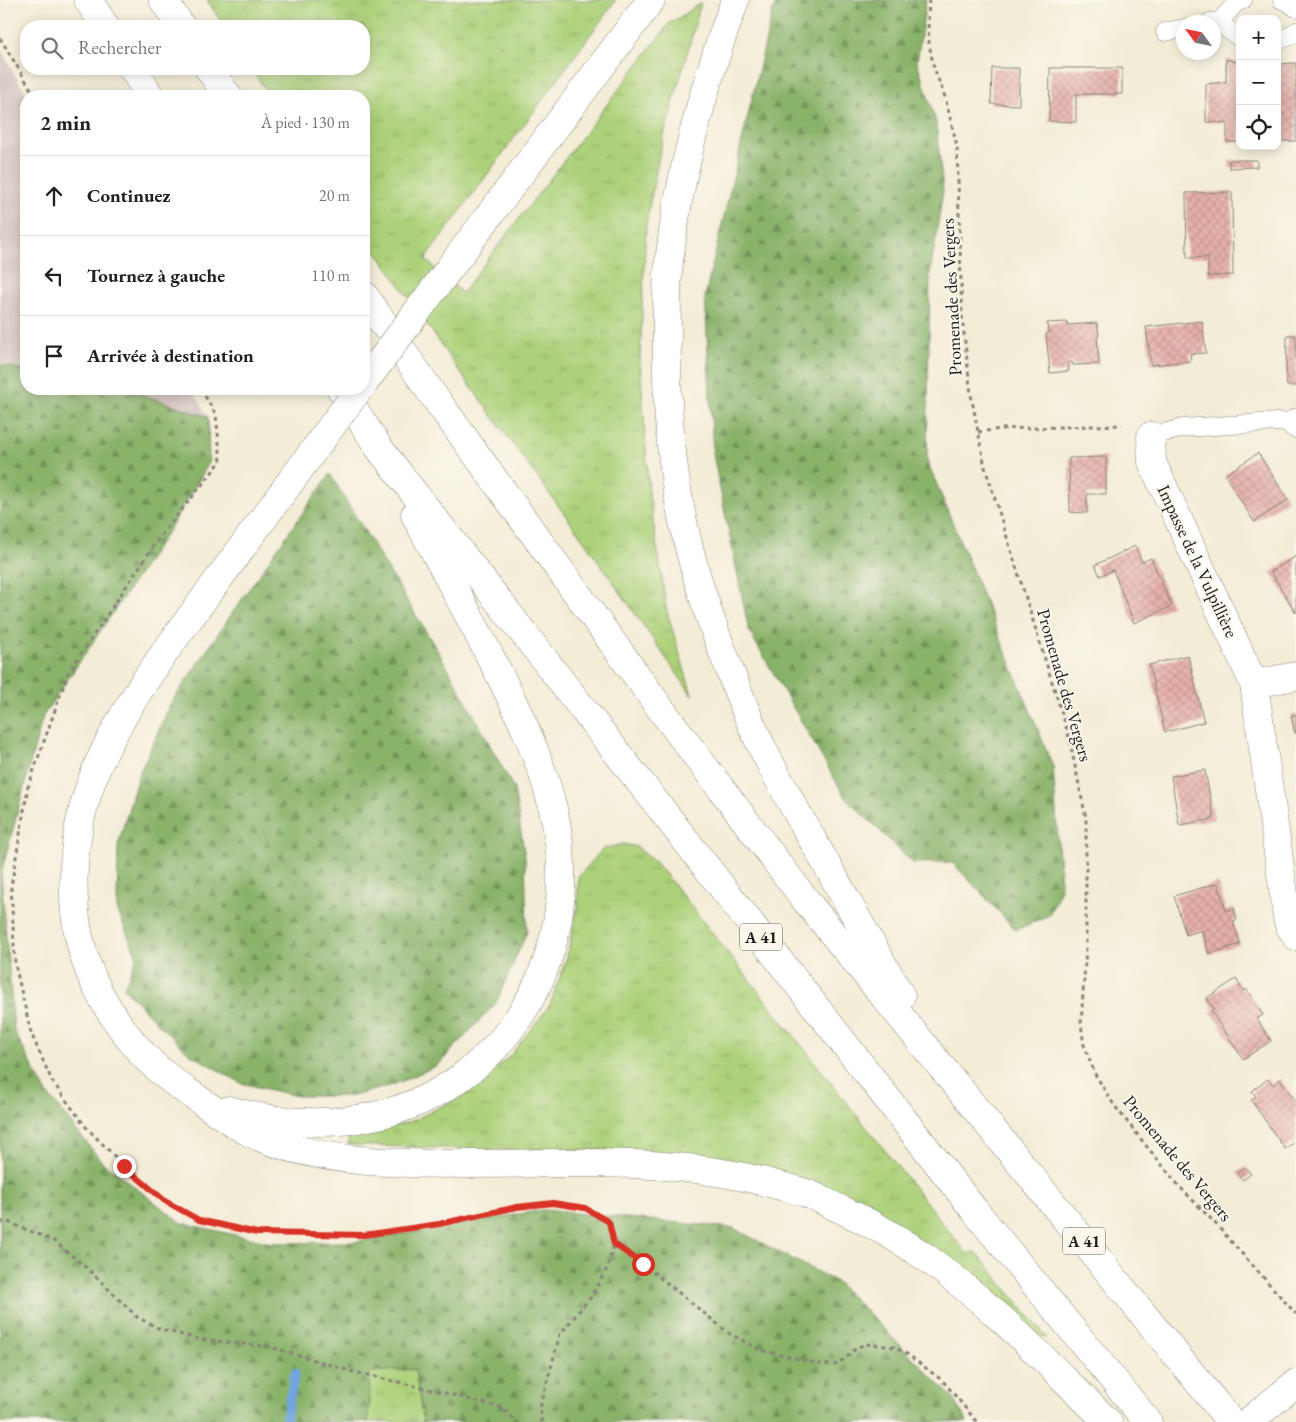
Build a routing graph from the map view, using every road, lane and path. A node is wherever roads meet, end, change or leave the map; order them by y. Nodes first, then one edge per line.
1 (88, 0) edge
2 (163, 0) edge
3 (651, 0) edge
4 (734, 0) edge
5 (929, 0) edge
6 (1243, 0) edge
7 (1282, 0) edge
8 (1296, 8) edge
9 (1221, 17) edge
10 (101, 20) edge
11 (177, 20) edge
12 (1221, 26) edge
13 (1176, 30) edge
14 (1165, 32) dead end
15 (1296, 32) edge
16 (1236, 35) edge
17 (0, 38) edge
18 (1281, 39) edge
19 (20, 72) edge
20 (22, 75) edge
21 (136, 75) edge
22 (213, 75) edge
23 (30, 90) edge
24 (146, 90) edge
25 (224, 90) edge
26 (370, 304) edge
27 (370, 375) edge
28 (204, 395) edge
29 (345, 395) edge
30 (356, 395) edge
31 (1296, 423) edge
32 (1122, 425) dead end
33 (978, 432) junction
34 (1151, 436) joint
35 (379, 448) junction
36 (1296, 676) edge
37 (1254, 684) junction
38 (1296, 936) edge
39 (937, 1061) junction
40 (189, 1093) junction
41 (0, 1222) edge
42 (614, 1244) junction
43 (1296, 1314) edge
44 (1296, 1383) edge
45 (516, 1422) edge
46 (542, 1422) edge
47 (977, 1422) edge
48 (1108, 1422) edge
49 (1148, 1422) edge
50 (1231, 1422) edge
51 (1248, 1422) edge

1 - 10 main road
2 - 11 main road
3 - 27 main road, bridge
4 - 39 main road
5 - 33 path, Promenade des Vergers
6 - 9 lane
7 - 8 lane
12 - 16 lane
13 - 14 lane
15 - 18 lane
17 - 19 path
20 - 23 path
21 - 24 main road
22 - 25 main road
26 - 39 main road, A 41
28 - 42 path
29 - 35 main road, A 41
30 - 40 main road, bridge
31 - 34 lane
32 - 33 path
33 - 43 path, Promenade des Vergers
34 - 37 main road, Impasse de la Vulpillière
35 - 40 main road
35 - 49 main road, A 41
36 - 37 main road
37 - 38 main road, Impasse de la Vulpillière
39 - 50 main road, A 41
40 - 48 main road
41 - 45 path
42 - 46 path
42 - 47 path
44 - 51 main road

